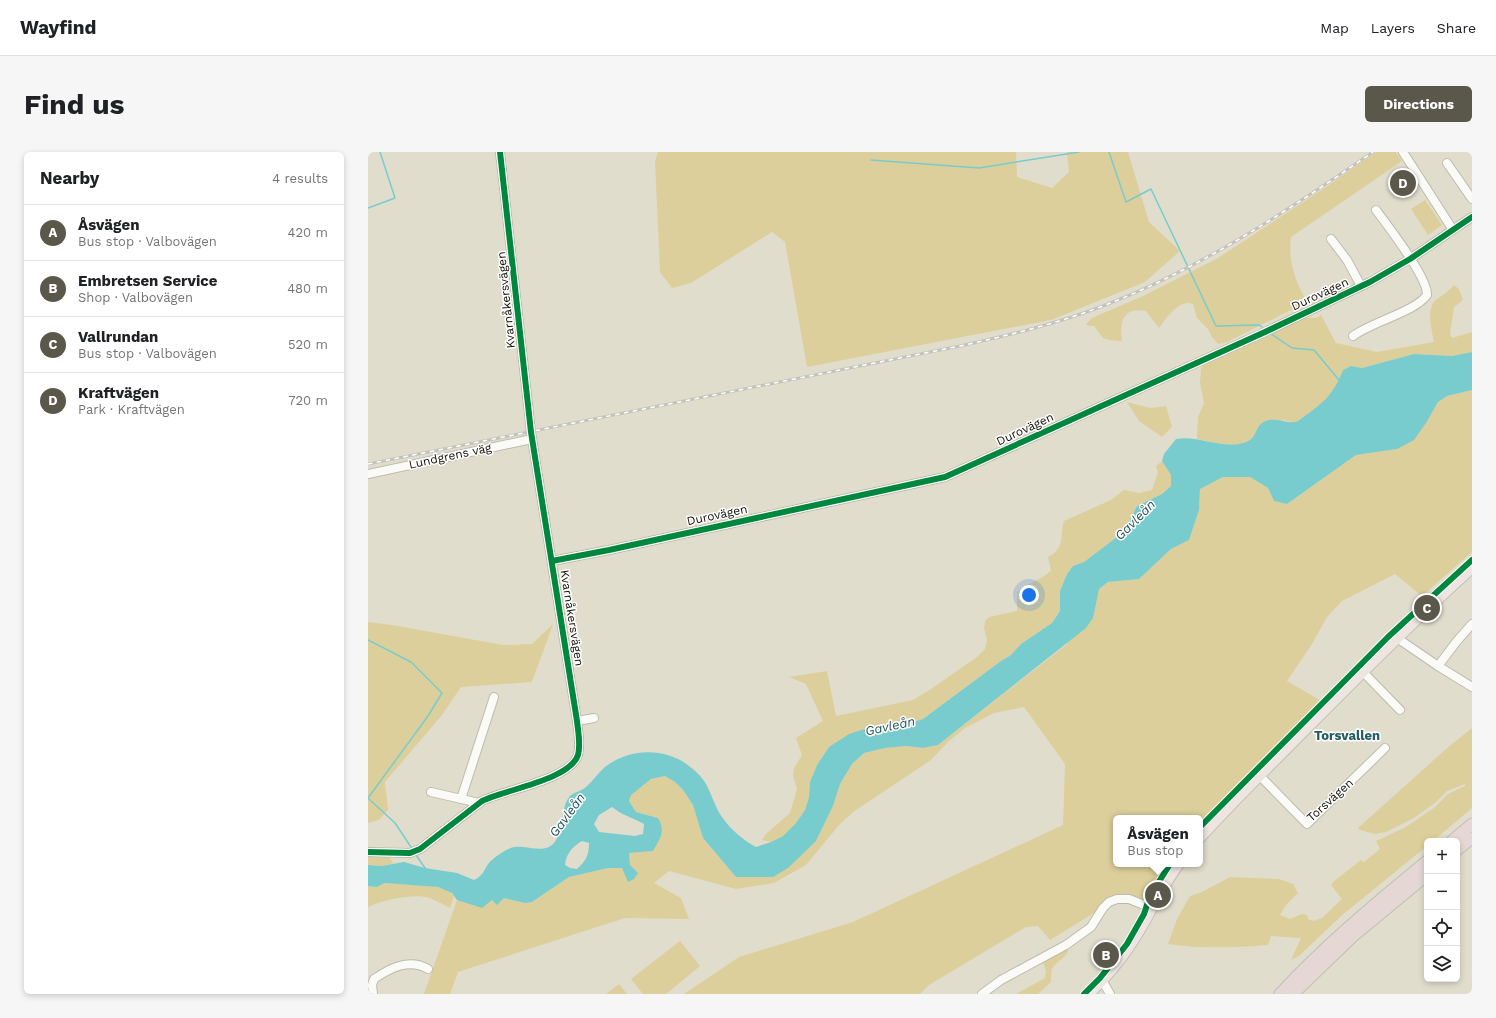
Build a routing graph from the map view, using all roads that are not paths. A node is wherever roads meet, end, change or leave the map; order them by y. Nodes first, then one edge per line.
1 (500, 152) edge
2 (1403, 152) edge
3 (1447, 163) dead end
4 (1472, 199) edge
5 (1376, 210) dead end
6 (1472, 217) edge
7 (1454, 230) junction
8 (1331, 239) dead end
9 (1410, 259) junction
10 (1361, 286) junction
11 (1353, 336) dead end
12 (532, 439) junction
13 (368, 474) edge
14 (552, 561) junction
15 (1472, 568) edge
16 (1472, 624) edge
17 (1397, 638) junction
18 (1438, 666) junction
19 (1363, 672) junction
20 (1472, 687) edge
21 (494, 696) dead end
22 (1400, 710) dead end
23 (594, 718) dead end
24 (577, 721) junction
25 (1385, 748) dead end
26 (1260, 776) junction
27 (431, 792) dead end
28 (461, 799) junction
29 (478, 804) junction
30 (1472, 824) edge
31 (1203, 835) edge
32 (1456, 838) edge
33 (1472, 838) edge
34 (1460, 848) edge
35 (368, 852) edge
36 (1424, 864) edge
37 (1177, 867) edge
38 (1424, 877) edge
39 (1152, 908) junction
40 (428, 969) dead end
41 (1102, 980) junction
42 (373, 994) edge
43 (982, 994) edge
44 (1089, 994) edge
45 (1110, 994) edge
46 (1280, 994) edge
47 (1293, 994) edge

1 - 12 street, Kvarnåkersvägen
2 - 7 street
3 - 4 street
5 - 9 street
6 - 7 street, Durovägen
7 - 9 street, Durovägen
8 - 10 street, Durovägen
9 - 10 street, Durovägen
9 - 11 street
10 - 14 street, Durovägen
12 - 13 street, Lundgrens väg
12 - 14 street, Kvarnåkersvägen
14 - 24 street, Kvarnåkersvägen
15 - 17 main road
16 - 18 street
17 - 18 street
17 - 19 main road
18 - 20 street
19 - 22 street
19 - 26 main road
21 - 28 street
23 - 24 street
24 - 29 street, Kvarnåkersvägen
25 - 26 street, Torsvägen
26 - 31 main road
27 - 28 street
28 - 29 street
29 - 35 street, Kvarnåkersvägen
30 - 32 highway
33 - 34 highway
36 - 46 highway
37 - 39 main road
38 - 47 highway
39 - 41 main road
39 - 43 street
40 - 42 street
41 - 44 main road
41 - 45 street

